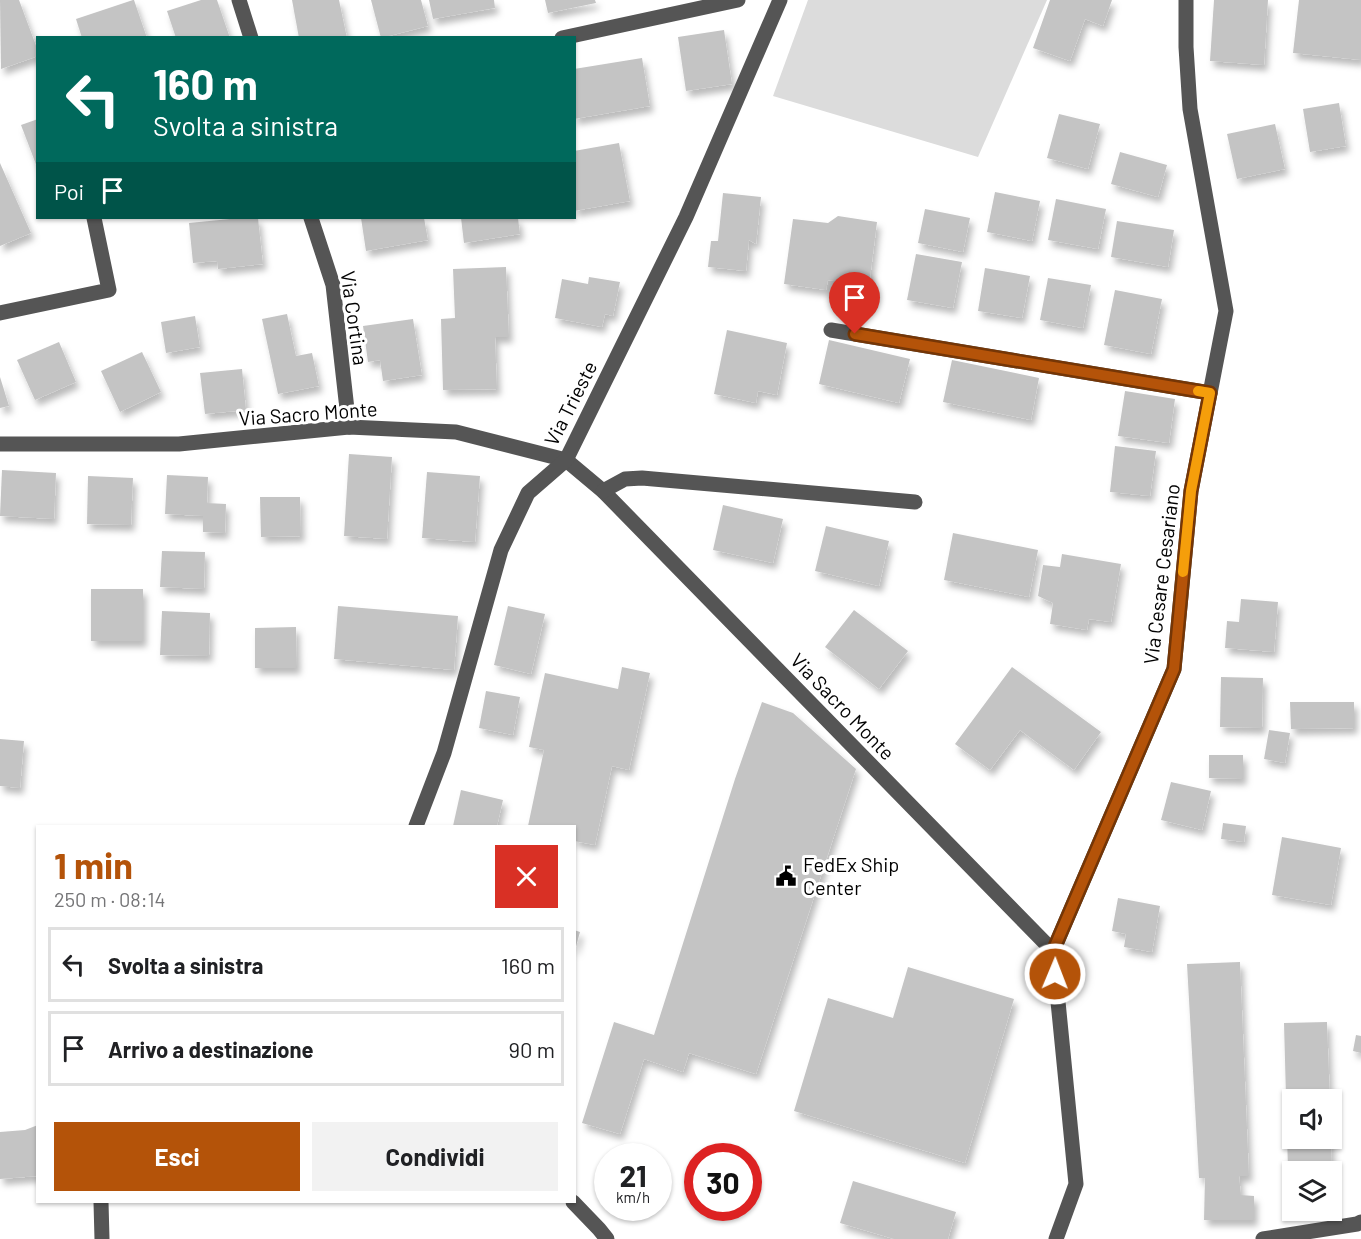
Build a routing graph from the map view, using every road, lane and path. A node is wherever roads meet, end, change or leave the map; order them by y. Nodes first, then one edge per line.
1 (238, 0) edge
2 (738, 0) edge
3 (780, 0) edge
4 (1186, 0) edge
5 (250, 36) edge
6 (571, 36) edge
7 (94, 219) edge
8 (311, 219) edge
9 (0, 312) edge
10 (831, 330) dead end
11 (1210, 393) junction
12 (348, 427) junction
13 (0, 444) edge
14 (566, 460) junction
15 (603, 491) junction
16 (915, 502) dead end
17 (416, 825) edge
18 (1053, 951) junction
19 (101, 1203) edge
20 (574, 1203) edge
21 (1361, 1222) edge
22 (102, 1239) edge
23 (607, 1239) edge
24 (1056, 1239) edge
25 (1263, 1239) edge

1 - 5 street
2 - 6 street
3 - 14 street, Via Trieste
4 - 11 street, Via Cesare Cesariano
7 - 9 street
8 - 12 street, Via Cortina
10 - 11 street
11 - 18 street, Via Cesare Cesariano
12 - 13 street, Via Sacro Monte
12 - 14 street, Via Sacro Monte
14 - 15 street, Via Sacro Monte
14 - 17 street, Via Trieste
15 - 16 street
15 - 18 street, Via Sacro Monte
18 - 24 street, Via Cesare Cesariano
19 - 22 street
20 - 23 street
21 - 25 street

